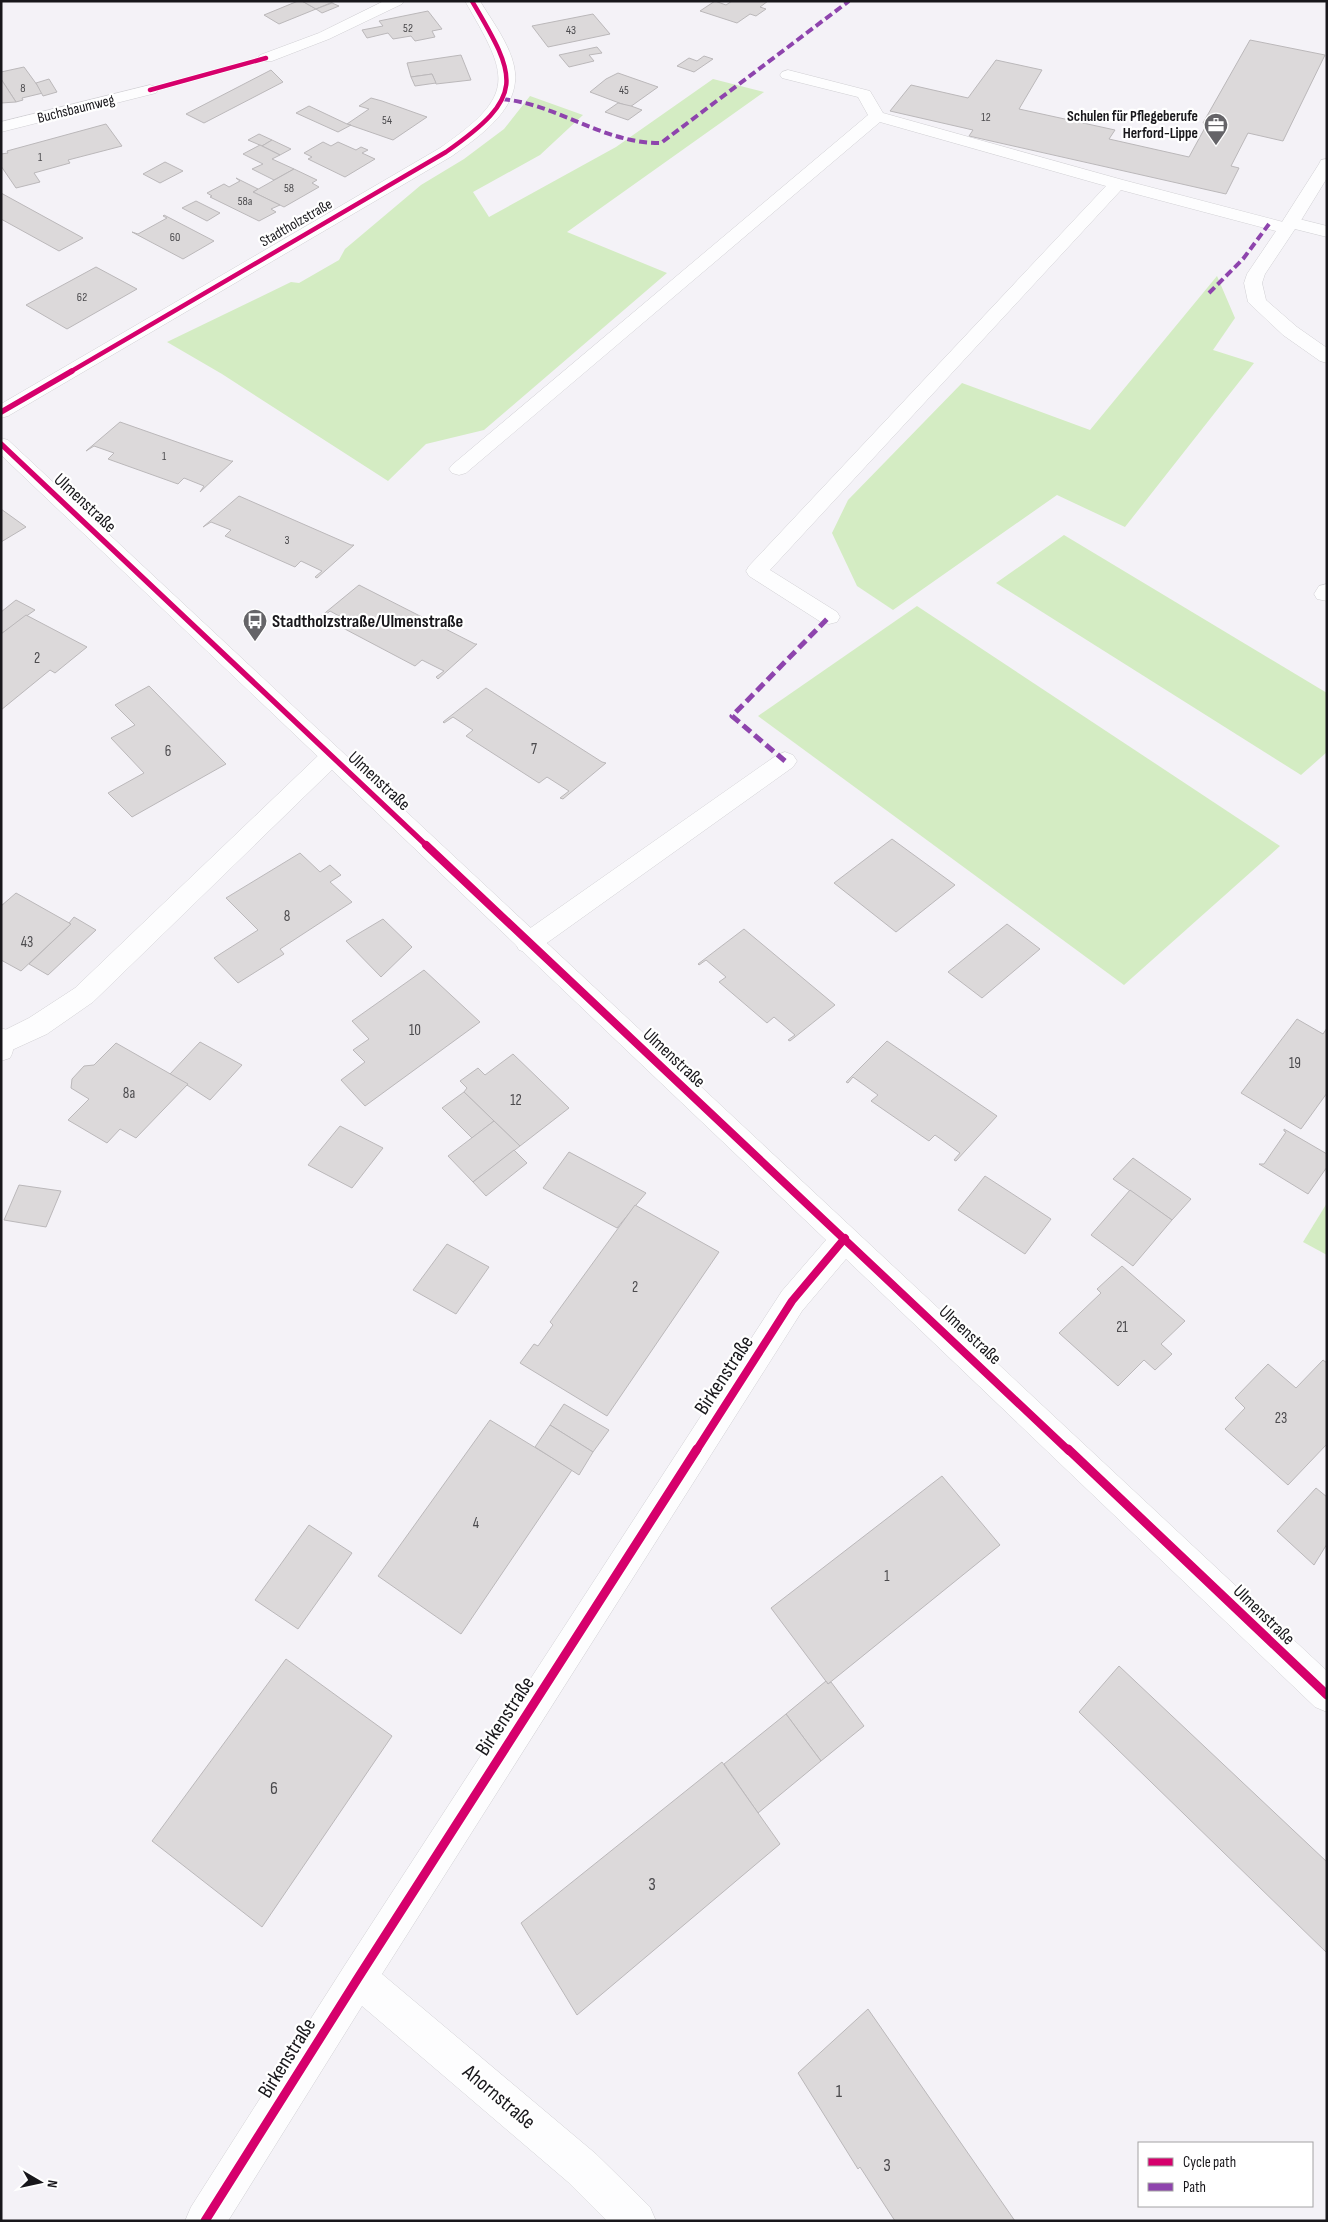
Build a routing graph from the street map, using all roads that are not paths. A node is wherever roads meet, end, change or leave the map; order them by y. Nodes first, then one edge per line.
1 (397, 1) edge
2 (472, 1) edge
3 (266, 58) dead end
4 (788, 76) dead end
5 (150, 90) dead end
6 (877, 116) junction
7 (1, 127) edge
8 (1327, 164) edge
9 (1117, 184) junction
10 (1289, 225) junction
11 (1327, 232) edge
12 (1327, 357) edge
13 (1, 412) edge
14 (1, 444) edge
15 (459, 469) dead end
16 (829, 617) dead end
17 (331, 757) junction
18 (785, 761) dead end
19 (528, 943) junction
20 (2, 1044) edge
21 (845, 1238) junction
22 (1327, 1695) edge
23 (358, 1978) junction
24 (205, 2221) edge
25 (636, 2221) edge

1 - 3 street
2 - 13 street, Stadtholzstraße
4 - 6 street
5 - 7 street, Buchsbaumweg
6 - 9 street
6 - 15 street
8 - 10 street
9 - 10 street
9 - 16 street
10 - 11 street
10 - 12 street
14 - 17 street, Ulmenstraße
17 - 19 street, Ulmenstraße
17 - 20 street, Ulmenstraße
18 - 19 street
19 - 21 street, Ulmenstraße
21 - 22 street, Ulmenstraße
21 - 23 street, Birkenstraße
23 - 24 street, Birkenstraße
23 - 25 street, Ahornstraße

